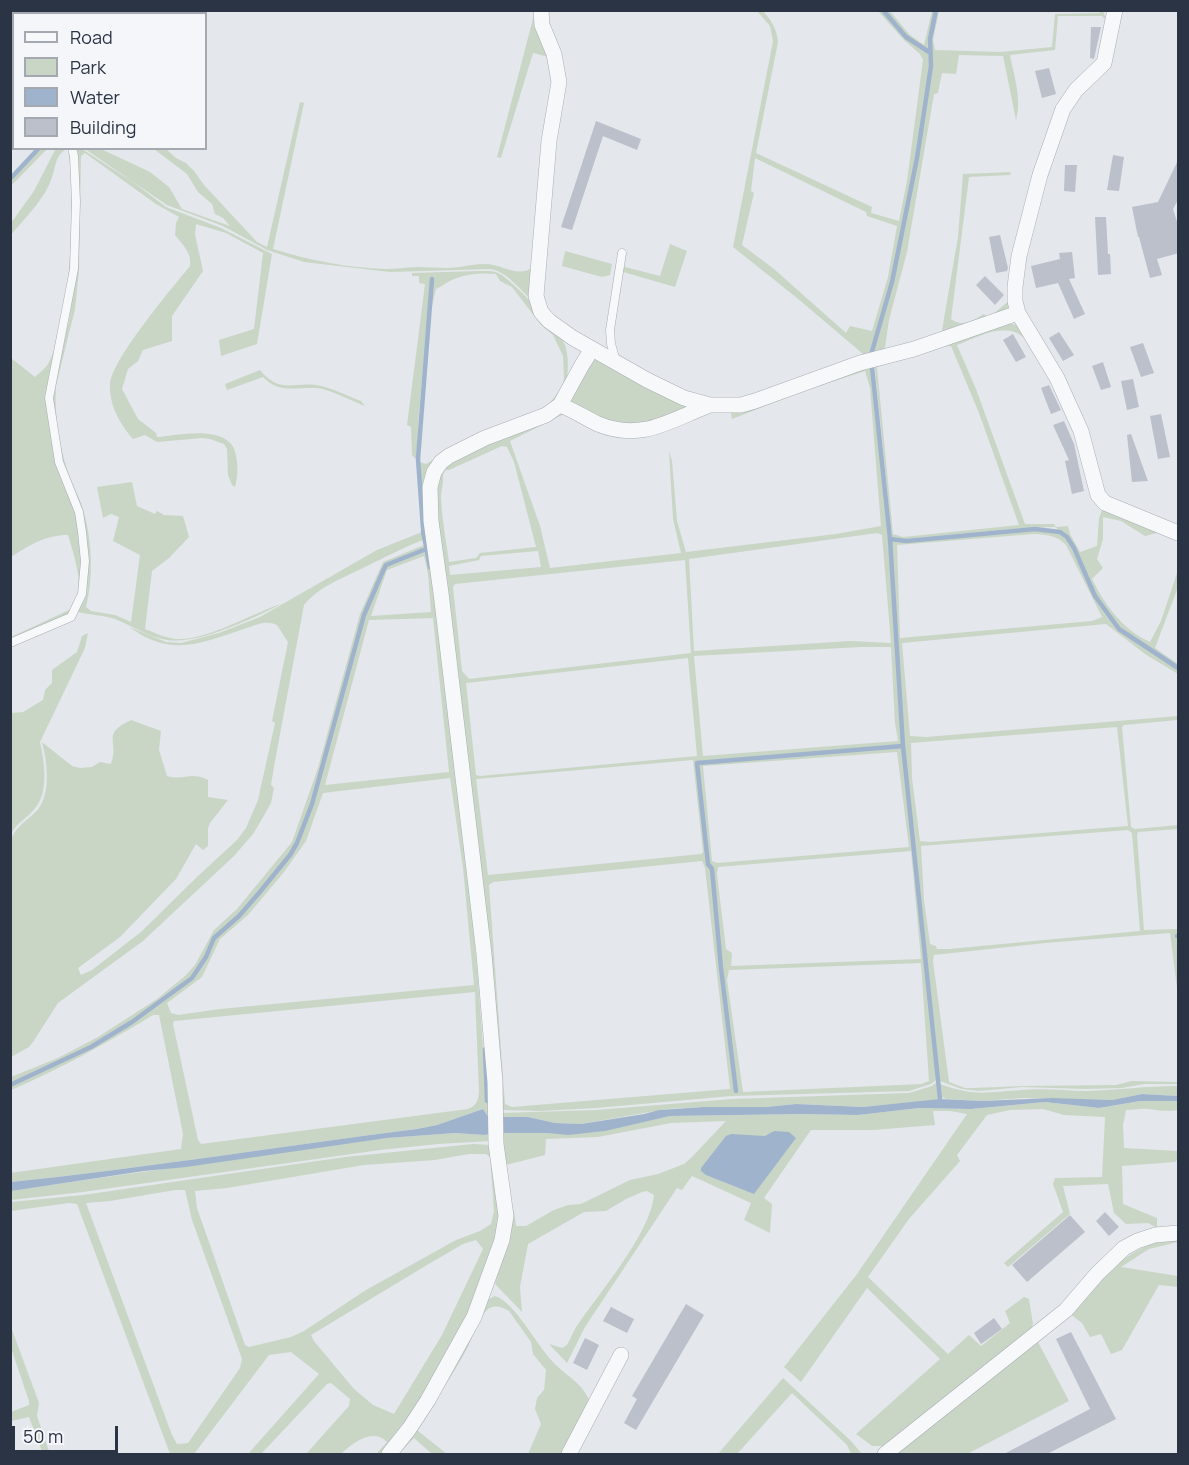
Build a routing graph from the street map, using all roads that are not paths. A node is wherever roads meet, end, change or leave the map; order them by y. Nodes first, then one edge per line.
1 (541, 10) edge
2 (1115, 10) edge
3 (72, 150) edge
4 (622, 253) dead end
5 (1018, 313) junction
6 (592, 349) junction
7 (617, 364) junction
8 (560, 405) junction
9 (710, 405) junction
10 (1179, 533) edge
11 (10, 643) edge
12 (1179, 1233) edge
13 (621, 1355) dead end
14 (389, 1455) edge
15 (569, 1455) edge
16 (885, 1455) edge

1 - 6 street
2 - 5 street
3 - 11 lane
4 - 7 lane
5 - 9 street
5 - 10 street
6 - 7 street
6 - 8 street
7 - 9 street
8 - 9 street
8 - 14 street
12 - 16 street
13 - 15 street

